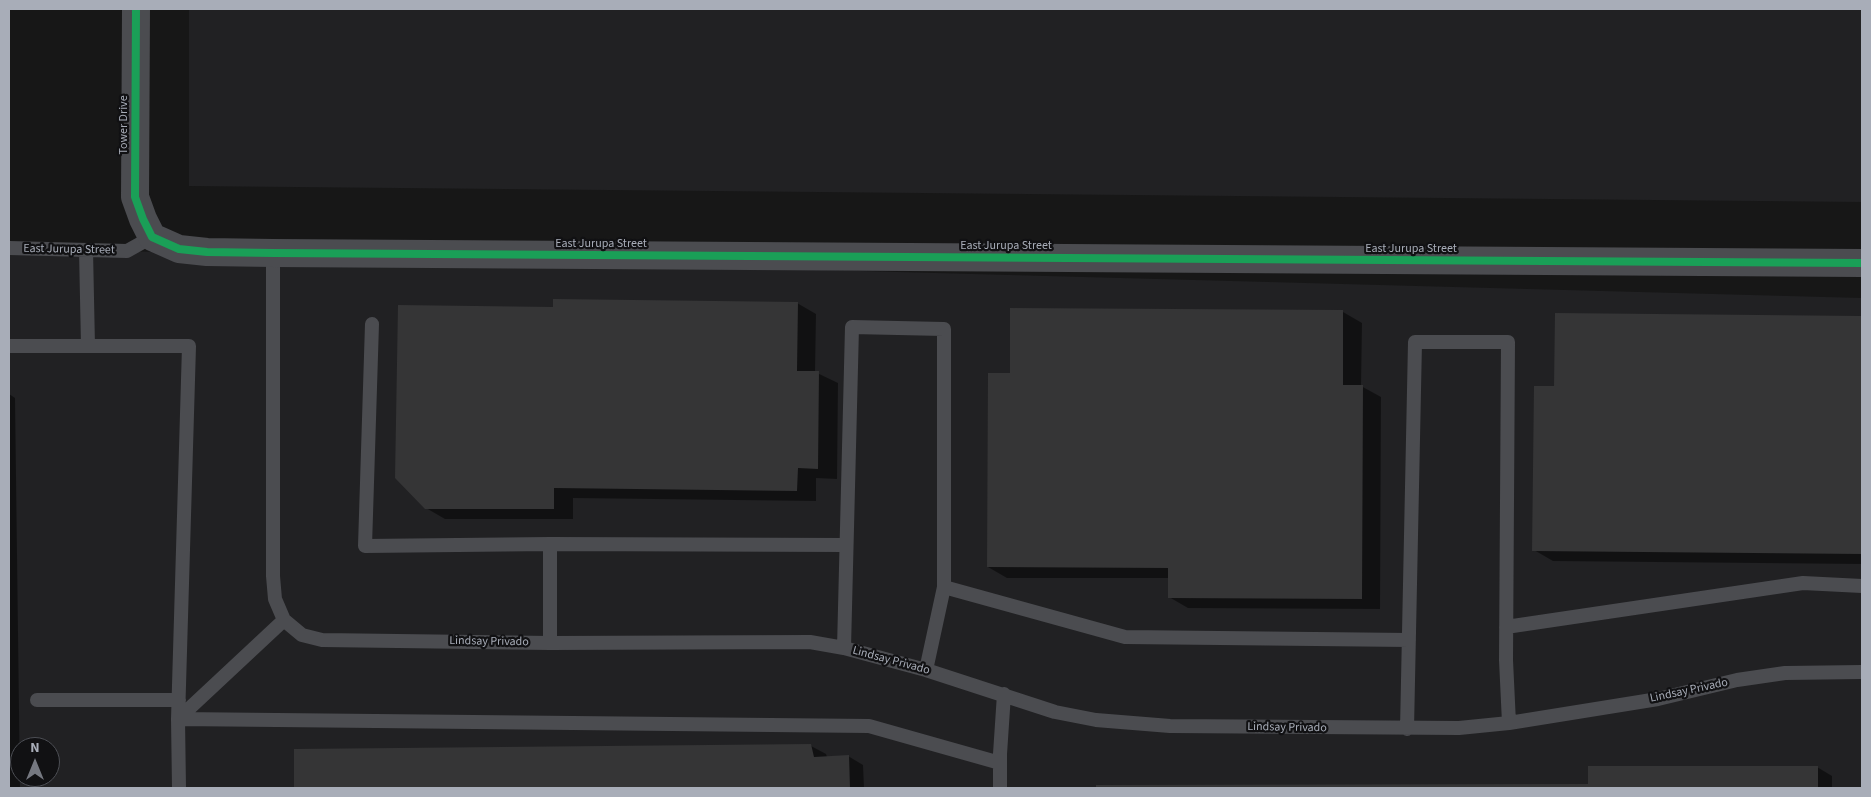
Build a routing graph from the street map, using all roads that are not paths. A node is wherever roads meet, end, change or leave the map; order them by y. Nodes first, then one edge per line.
1 (136, 9) edge
2 (152, 237) junction
3 (9, 248) edge
4 (86, 250) junction
5 (273, 253) junction
6 (1862, 263) edge
7 (372, 324) dead end
8 (9, 346) edge
9 (88, 346) junction
10 (550, 544) junction
11 (846, 545) junction
12 (1862, 586) edge
13 (944, 587) junction
14 (284, 620) junction
15 (1506, 626) junction
16 (1409, 640) junction
17 (550, 643) junction
18 (844, 648) junction
19 (926, 670) junction
20 (1862, 672) edge
21 (1004, 694) junction
22 (36, 700) dead end
23 (179, 700) junction
24 (178, 719) junction
25 (1509, 723) junction
26 (1407, 729) junction
27 (1000, 763) junction
28 (179, 788) edge
29 (1000, 788) edge

1 - 2 street, Tower Drive
2 - 4 lane, East Jurupa Street
2 - 5 street, East Jurupa Street
3 - 4 lane, East Jurupa Street
4 - 9 lane
5 - 6 street, East Jurupa Street
5 - 14 lane
7 - 10 lane
8 - 9 lane
9 - 23 lane
10 - 11 lane
10 - 17 lane
11 - 13 lane
11 - 18 lane
12 - 15 lane
13 - 16 lane
13 - 19 lane
14 - 17 lane, Lindsay Privado
14 - 24 lane
15 - 16 lane
15 - 25 lane
16 - 26 lane
17 - 18 lane, Lindsay Privado
18 - 19 lane, Lindsay Privado
19 - 21 lane, Lindsay Privado
20 - 25 lane, Lindsay Privado
21 - 26 lane, Lindsay Privado
21 - 27 lane
22 - 23 lane
23 - 24 lane
24 - 27 lane
24 - 28 lane
25 - 26 lane, Lindsay Privado
27 - 29 lane

